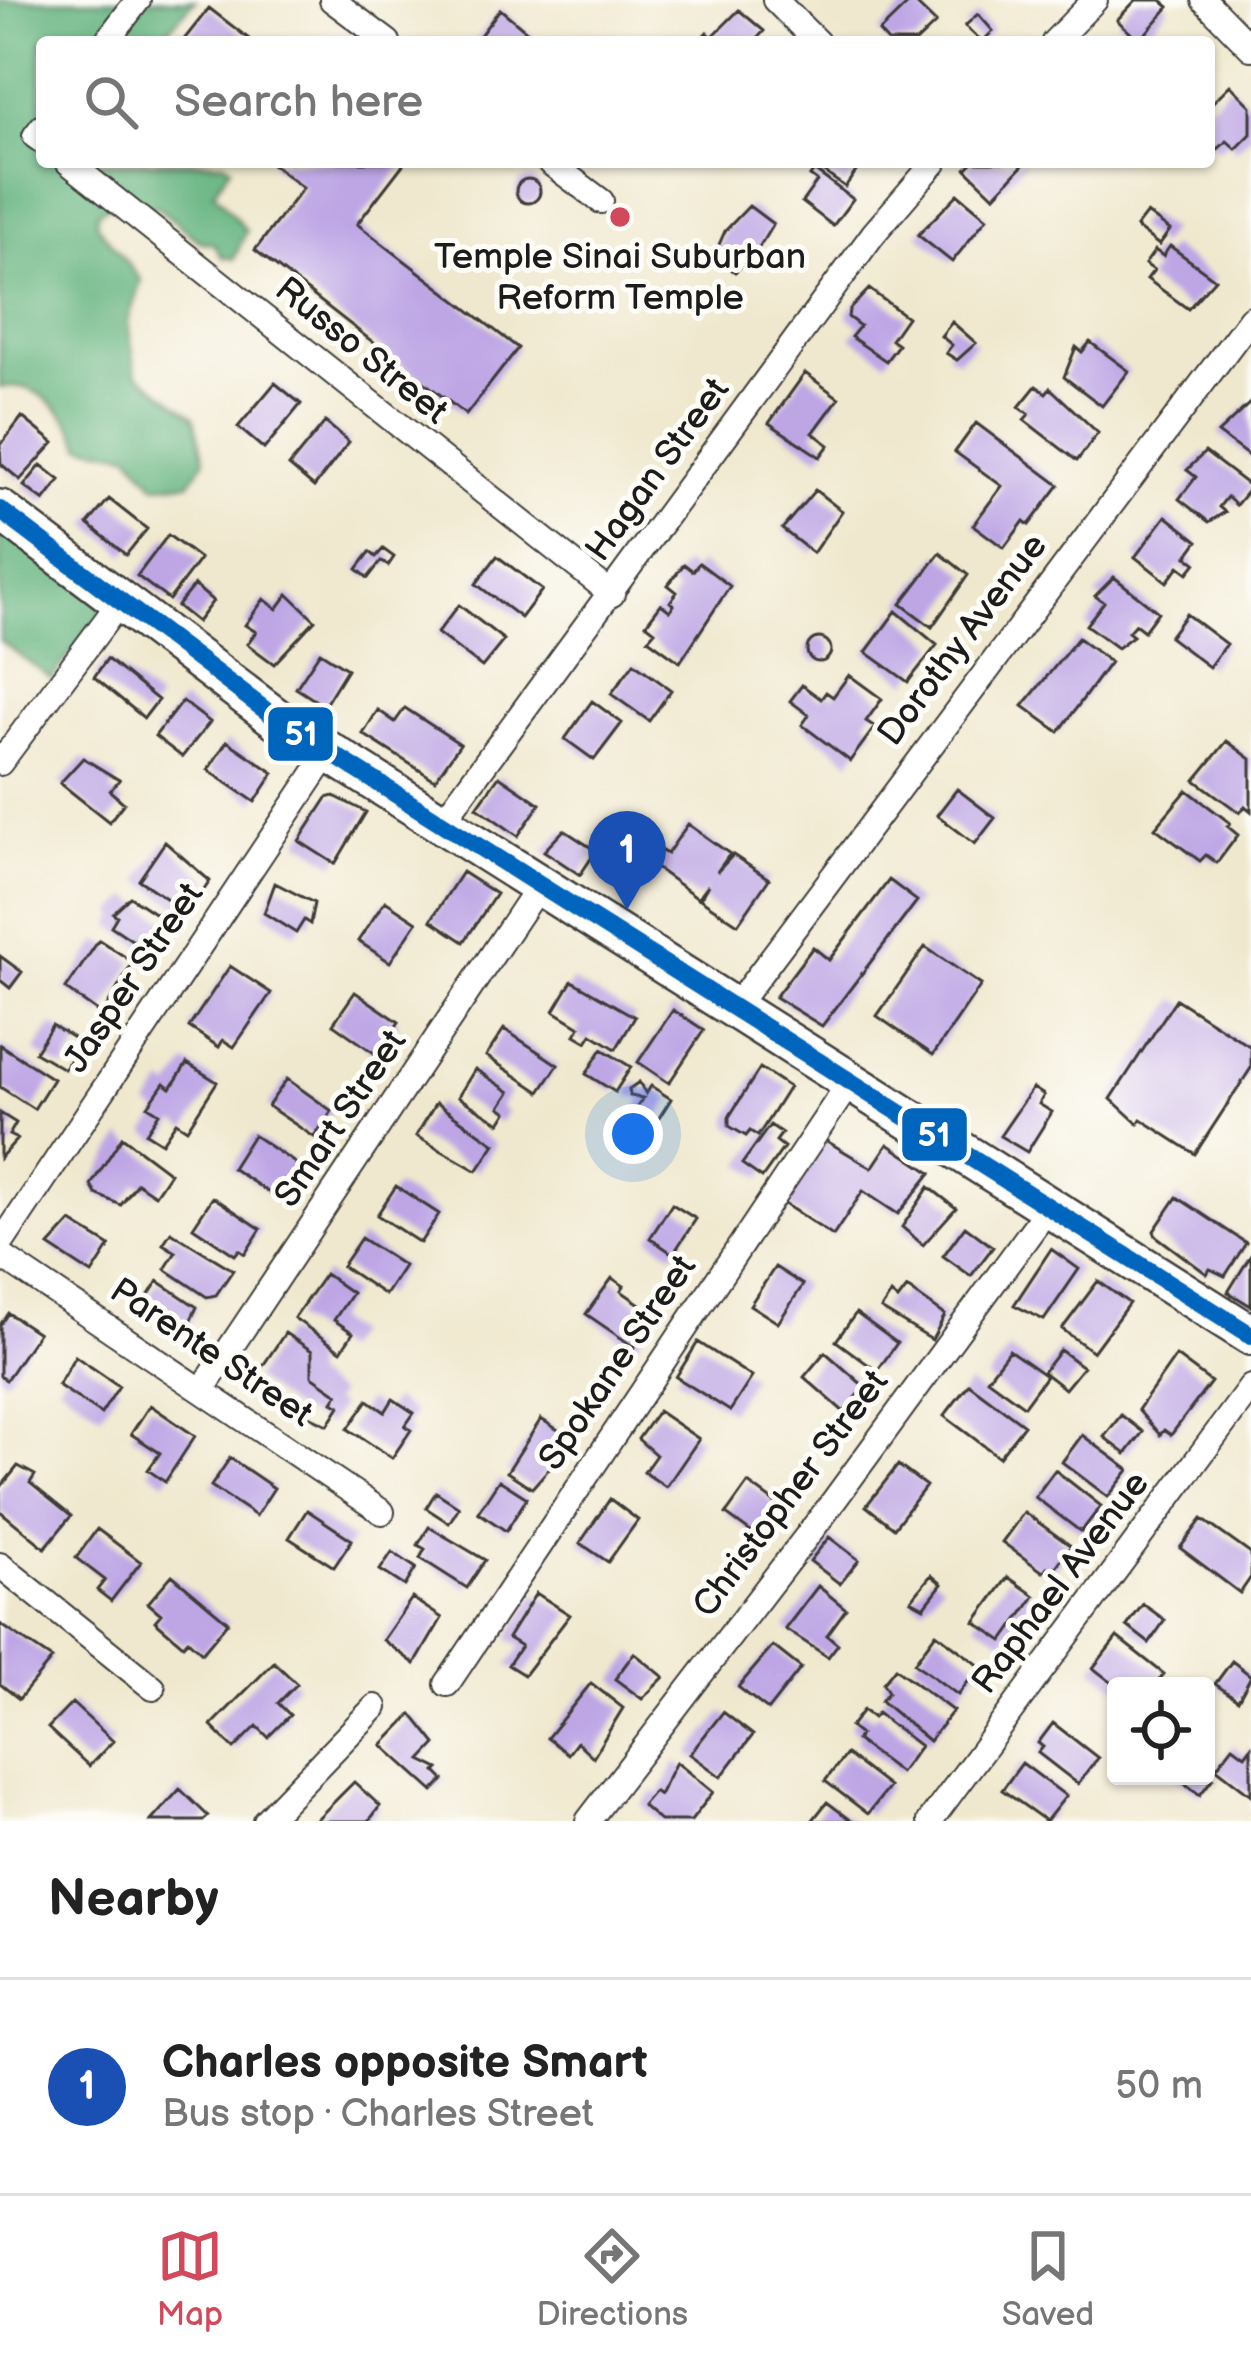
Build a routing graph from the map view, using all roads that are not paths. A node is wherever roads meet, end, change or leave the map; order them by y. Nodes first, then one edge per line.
1 (138, 0) edge
2 (332, 0) edge
3 (775, 0) edge
4 (1095, 0) edge
5 (1204, 0) edge
6 (111, 36) edge
7 (380, 36) edge
8 (811, 36) edge
9 (1060, 36) edge
10 (1250, 46) edge
11 (76, 168) edge
12 (557, 168) edge
13 (930, 168) edge
14 (601, 201) dead end
15 (1251, 318) edge
16 (0, 510) edge
17 (612, 594) junction
18 (120, 602) junction
19 (328, 752) junction
20 (0, 763) edge
21 (442, 823) junction
22 (538, 888) junction
23 (735, 1007) junction
24 (850, 1082) junction
25 (1048, 1207) junction
26 (0, 1245) edge
27 (0, 1256) edge
28 (1251, 1335) edge
29 (1251, 1387) edge
30 (202, 1390) junction
31 (382, 1512) dead end
32 (0, 1564) edge
33 (447, 1684) dead end
34 (153, 1688) dead end
35 (375, 1707) dead end
36 (265, 1821) edge
37 (588, 1821) edge
38 (929, 1821) edge

1 - 6 street
2 - 7 street
3 - 8 street
4 - 9 street
5 - 10 street
11 - 17 street, Russo Street
12 - 14 street
13 - 17 street, Hagan Street
15 - 23 street, Dorothy Avenue
16 - 18 main road
17 - 21 street, Hagan Street
18 - 19 main road
18 - 20 street
19 - 21 main road
19 - 26 street, Jasper Street
21 - 22 main road
22 - 23 main road
22 - 30 street, Smart Street
23 - 24 main road
24 - 25 main road
24 - 33 street, Spokane Street
25 - 28 main road
25 - 37 street, Christopher Street
27 - 30 street, Parente Street
29 - 38 street, Raphael Avenue
30 - 31 street, Parente Street
32 - 34 street
35 - 36 street

